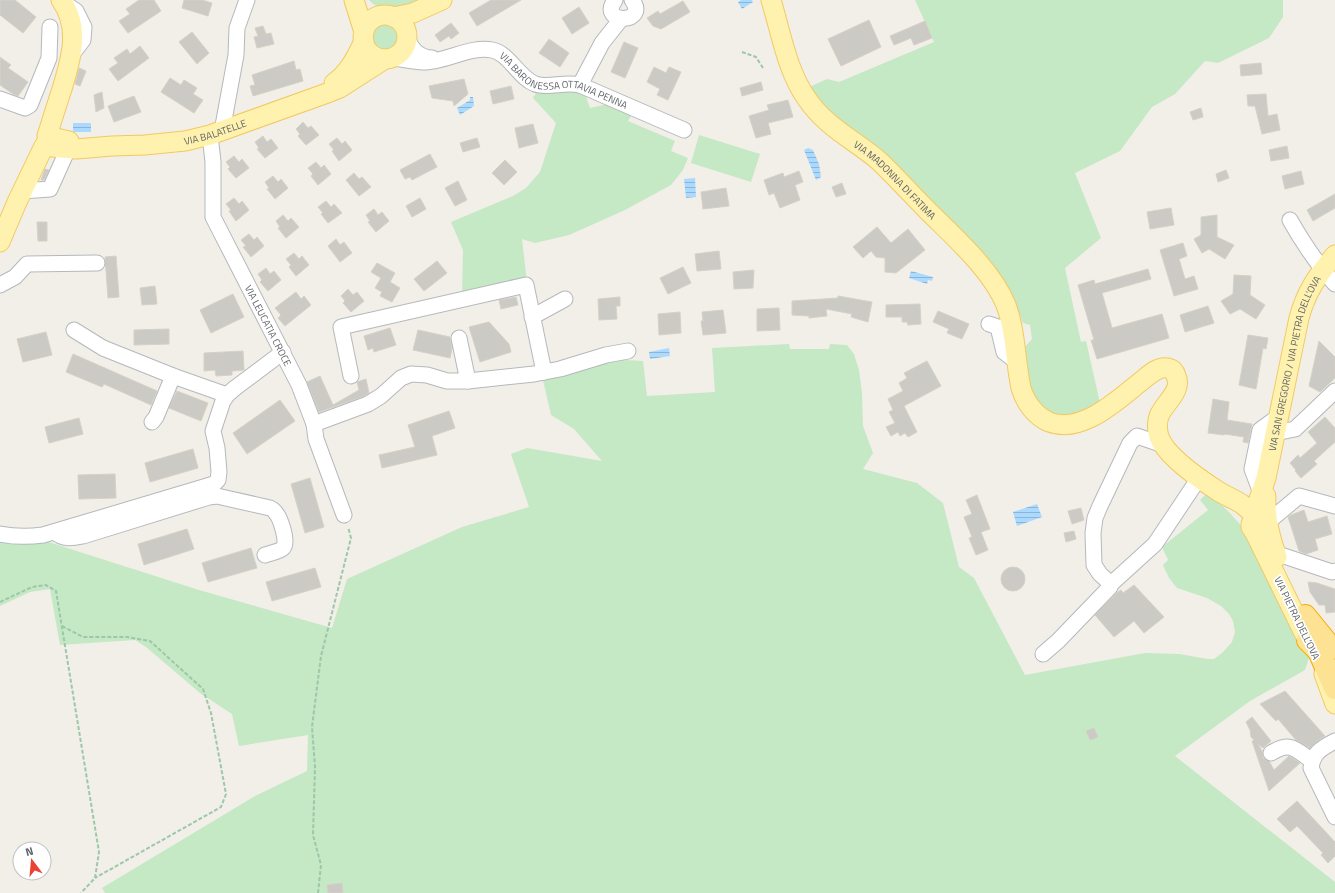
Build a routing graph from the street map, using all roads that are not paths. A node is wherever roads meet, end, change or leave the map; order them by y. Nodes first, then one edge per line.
1 (57, 0) edge
2 (247, 0) edge
3 (354, 0) edge
4 (362, 0) edge
5 (442, 0) edge
6 (615, 0) edge
7 (632, 0) edge
8 (772, 0) edge
9 (387, 16) junction
10 (621, 19) junction
11 (50, 27) dead end
12 (364, 36) junction
13 (407, 37) junction
14 (388, 59) junction
15 (441, 59) junction
16 (580, 85) junction
17 (314, 98) junction
18 (0, 99) edge
19 (684, 130) dead end
20 (216, 133) junction
21 (50, 142) junction
22 (19, 197) junction
23 (1290, 220) dead end
24 (0, 242) edge
25 (1335, 255) edge
26 (97, 263) dead end
27 (1322, 270) junction
28 (1335, 284) edge
29 (0, 285) edge
30 (564, 299) dead end
31 (532, 317) junction
32 (989, 324) dead end
33 (74, 330) dead end
34 (459, 338) dead end
35 (282, 352) junction
36 (628, 352) dead end
37 (1017, 362) junction
38 (544, 372) junction
39 (173, 376) junction
40 (351, 376) dead end
41 (468, 381) junction
42 (1335, 391) edge
43 (227, 395) junction
44 (152, 422) dead end
45 (314, 424) junction
46 (1277, 425) junction
47 (1163, 445) junction
48 (1199, 478) junction
49 (1335, 506) edge
50 (344, 515) road end
51 (1261, 524) junction
52 (55, 532) junction
53 (0, 534) edge
54 (265, 554) dead end
55 (1276, 555) junction
56 (1335, 571) edge
57 (1111, 584) junction
58 (1306, 616) junction
59 (1308, 640) junction
60 (1335, 652) edge
61 (1043, 654) dead end
62 (1335, 674) edge
63 (1335, 688) edge
64 (1335, 704) edge
65 (1335, 741) edge
66 (1271, 753) dead end
67 (1312, 761) junction
68 (1335, 817) edge

1 - 21 main road
1 - 21 main road
2 - 20 street, VIA LEUCATIA CROCE
3 - 12 main road
4 - 9 main road
5 - 9 main road
5 - 13 main road
6 - 10 street
7 - 10 street
8 - 37 main road, VIA MADONNA DI FATIMA
9 - 12 main road
9 - 13 main road
10 - 16 street
11 - 18 street
12 - 14 main road
12 - 17 main road
13 - 14 main road
13 - 15 street
14 - 15 street, VIA BARONESSA OTTAVIA PENNA
14 - 17 main road
15 - 16 street, VIA BARONESSA OTTAVIA PENNA
16 - 19 street, VIA BARONESSA OTTAVIA PENNA
17 - 20 main road, VIA BALATELLE
20 - 21 main road, VIA BALATELLE
20 - 35 street, VIA LEUCATIA CROCE
21 - 22 main road
21 - 22 street
22 - 24 main road
23 - 27 street
25 - 27 main road, VIA SAN GREGORIO / VIA PIETRA DELL'OVA
26 - 29 street
27 - 28 street
27 - 46 main road, VIA SAN GREGORIO / VIA PIETRA DELL'OVA
30 - 31 street
31 - 38 street
31 - 40 street
32 - 37 street
33 - 39 street
34 - 41 street
35 - 43 street
35 - 45 street, VIA LEUCATIA CROCE
36 - 38 street
37 - 47 main road, VIA MADONNA DI FATIMA
38 - 41 street
39 - 43 street
39 - 44 street
41 - 45 street
42 - 46 street
43 - 52 street
45 - 50 street, VIA LEUCATIA CROCE
46 - 51 main road, VIA SAN GREGORIO / VIA PIETRA DELL'OVA
47 - 48 main road
47 - 57 street
48 - 51 main road
48 - 57 street
49 - 51 street
51 - 55 main road, VIA PIETRA DELL'OVA
51 - 59 main road, VIA PIETRA DELL'OVA
52 - 53 street
52 - 54 street
55 - 56 street
55 - 58 main road, VIA PIETRA DELL'OVA
57 - 61 street
58 - 60 highway
58 - 62 main road, VIA PIETRA DELL'OVA
59 - 63 highway
59 - 64 main road, VIA PIETRA DELL'OVA
65 - 67 street
66 - 67 street
67 - 68 street

